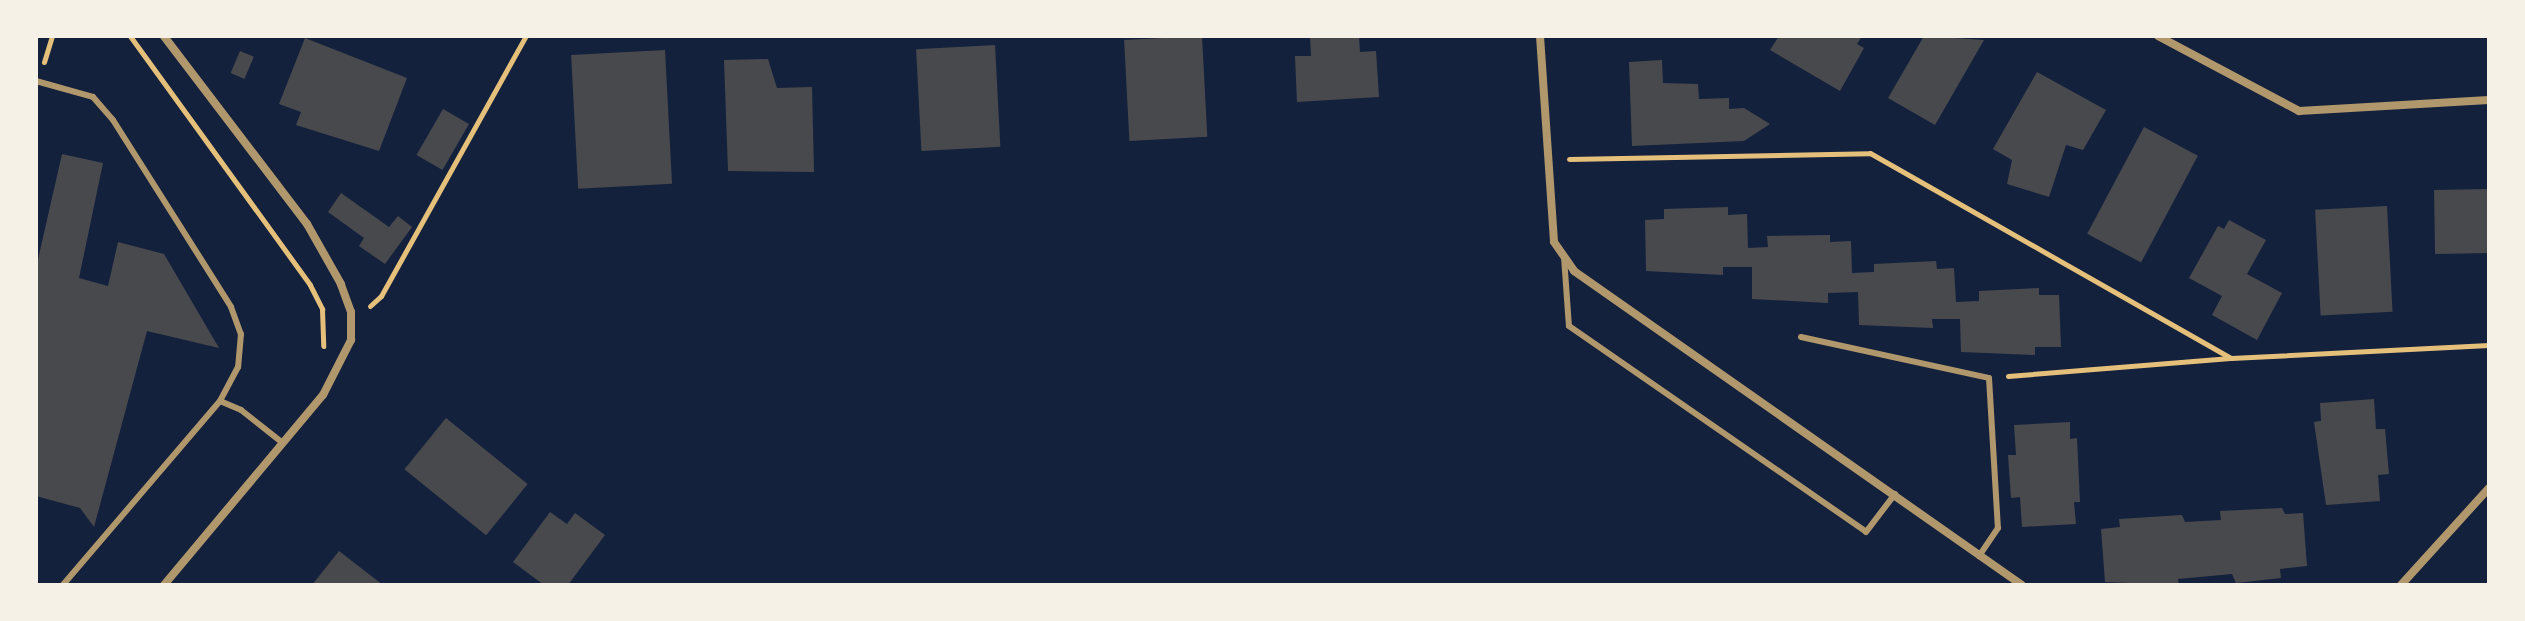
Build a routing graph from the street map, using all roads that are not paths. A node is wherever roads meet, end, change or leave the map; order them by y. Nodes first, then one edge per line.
1 (164, 36) edge
2 (1540, 36) edge
3 (2158, 36) edge
4 (36, 81) edge
5 (2489, 100) edge
6 (1564, 257) junction
7 (1801, 337) dead end
8 (220, 401) junction
9 (283, 443) junction
10 (2489, 488) edge
11 (1895, 494) junction
12 (1979, 556) junction
13 (63, 585) edge
14 (164, 585) edge
15 (2022, 585) edge
16 (2401, 585) edge

1 - 9 street
2 - 6 street
3 - 5 street
4 - 8 lane
6 - 11 street
6 - 11 lane
7 - 12 lane
8 - 9 lane
8 - 13 lane
9 - 14 street
10 - 16 street
11 - 12 street
12 - 15 street

